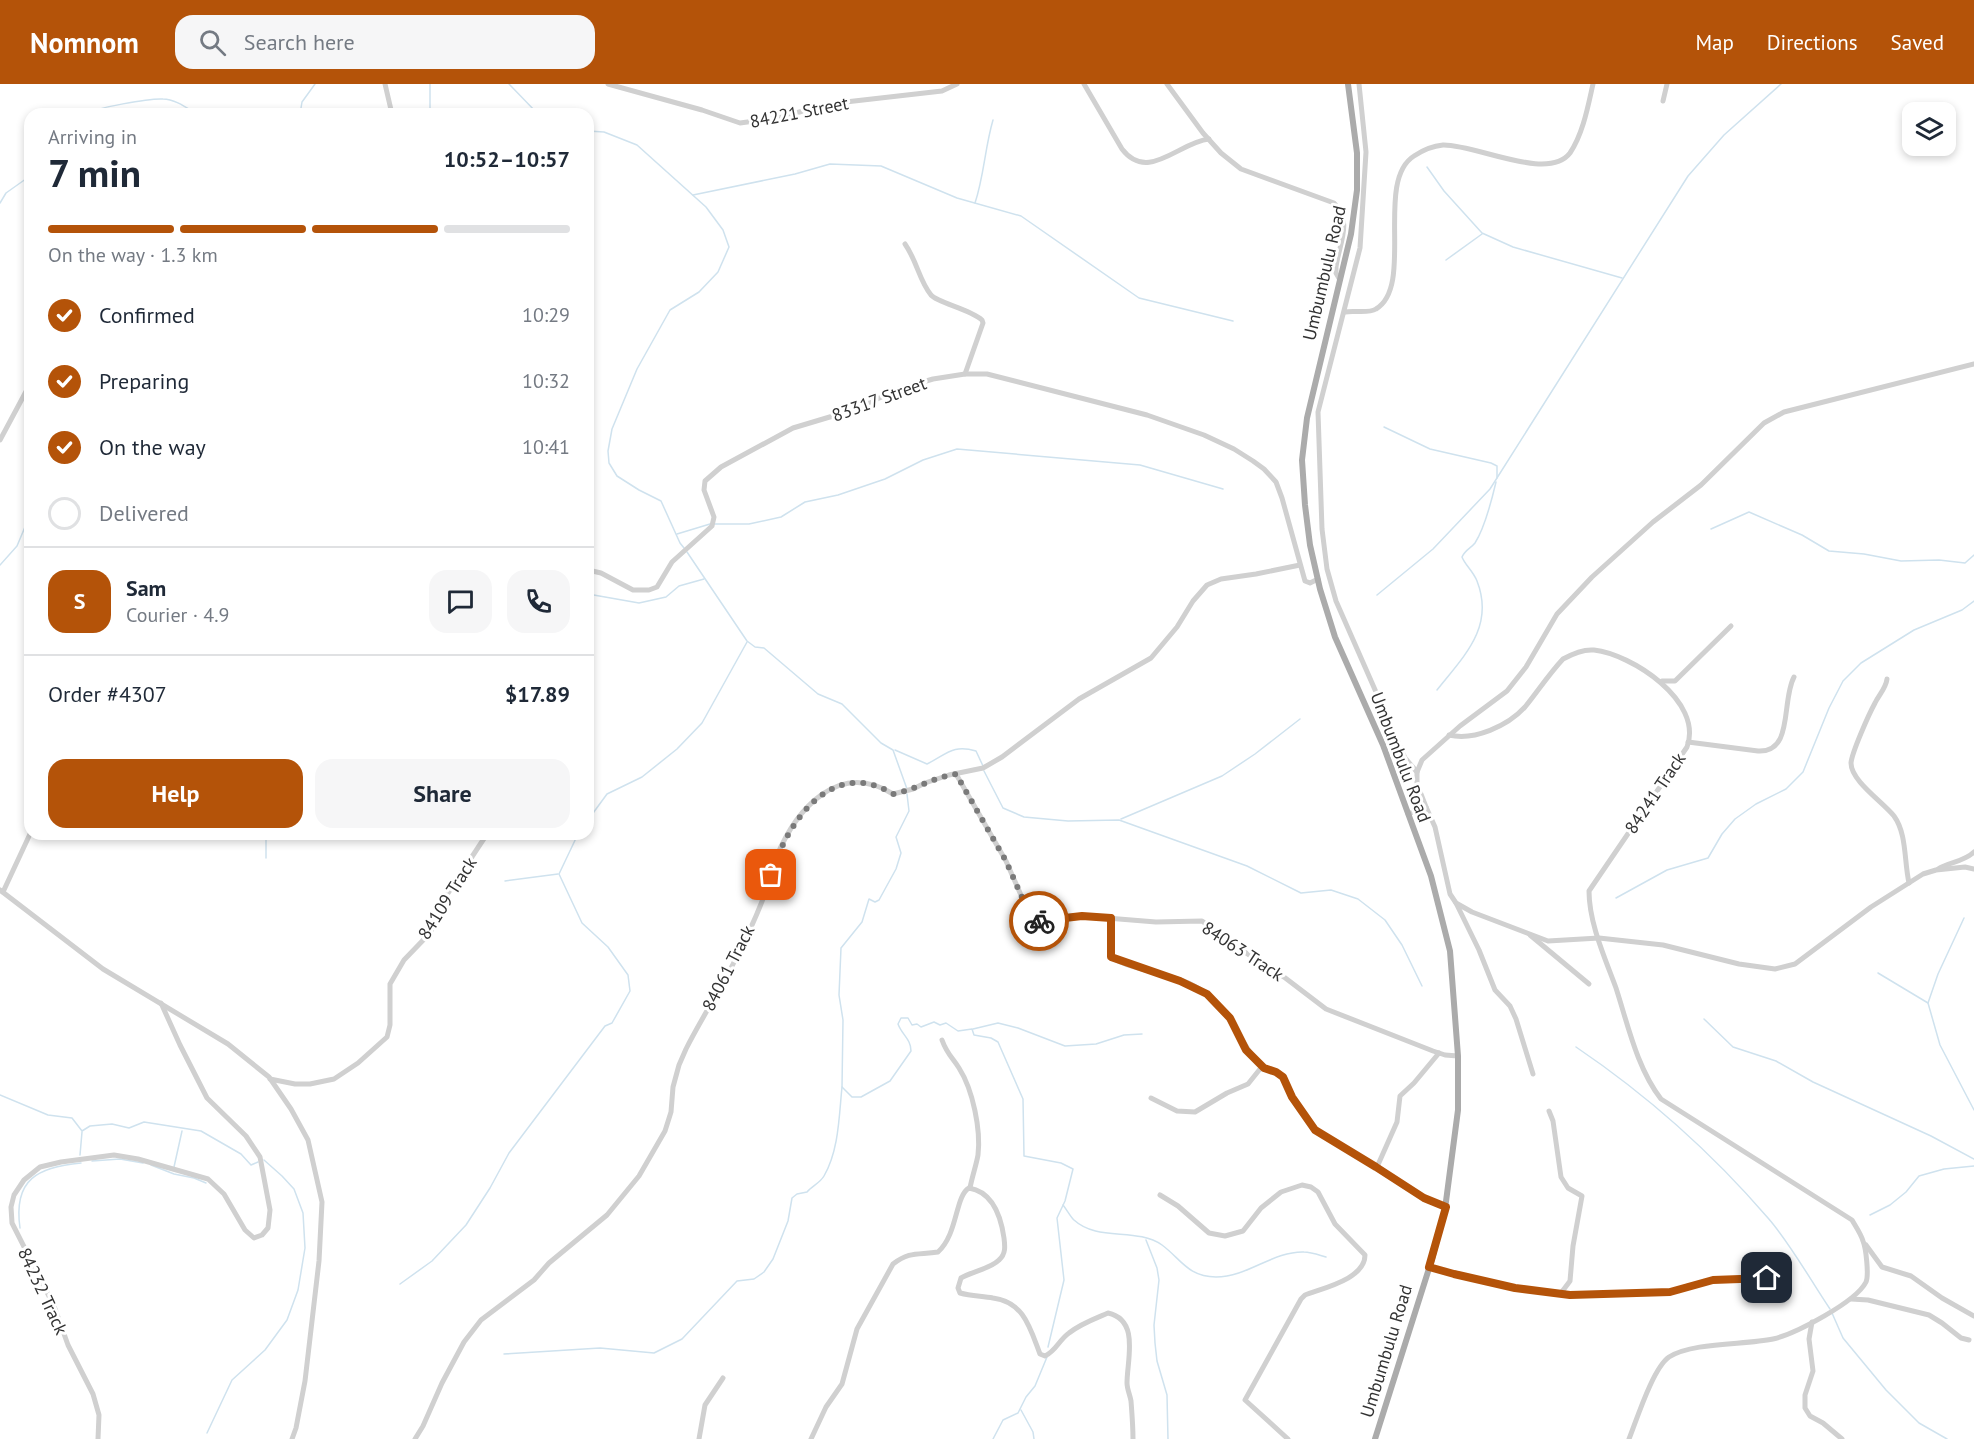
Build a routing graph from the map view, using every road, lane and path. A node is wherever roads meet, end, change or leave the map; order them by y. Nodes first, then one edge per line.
1 (385, 84) edge
2 (608, 84) edge
3 (957, 84) edge
4 (1084, 84) edge
5 (1167, 84) edge
6 (1348, 84) edge
7 (1359, 84) edge
8 (1593, 84) edge
9 (1667, 84) edge
10 (1663, 101) dead end
11 (391, 108) edge
12 (1209, 139) junction
13 (905, 244) dead end
14 (1340, 280) junction
15 (1344, 312) junction
16 (1974, 364) edge
17 (965, 374) junction
18 (24, 395) edge
19 (1309, 410) junction
20 (1318, 412) junction
21 (0, 440) edge
22 (1300, 565) junction
23 (1327, 569) junction
24 (594, 571) edge
25 (1316, 571) junction
26 (1318, 579) junction
27 (1731, 626) dead end
28 (1794, 677) dead end
29 (1887, 679) dead end
30 (1658, 681) junction
31 (1449, 735) junction
32 (1688, 742) junction
33 (1417, 772) junction
34 (956, 774) junction
35 (1426, 807) junction
36 (1408, 814) junction
37 (27, 840) edge
38 (483, 840) edge
39 (1974, 852) edge
40 (1974, 869) edge
41 (1936, 870) junction
42 (1909, 883) junction
43 (1, 891) edge
44 (1456, 903) junction
45 (1111, 918) junction
46 (1527, 932) junction
47 (1599, 938) junction
48 (1589, 984) dead end
49 (161, 1003) junction
50 (942, 1040) dead end
51 (1439, 1053) junction
52 (1458, 1056) junction
53 (1264, 1068) junction
54 (1533, 1074) dead end
55 (270, 1079) junction
56 (1151, 1098) dead end
57 (1549, 1111) dead end
58 (1377, 1167) junction
59 (970, 1188) junction
60 (1160, 1195) dead end
61 (1446, 1207) junction
62 (1863, 1241) junction
63 (1429, 1267) junction
64 (1780, 1275) dead end
65 (1561, 1293) junction
66 (1851, 1299) junction
67 (1974, 1316) edge
68 (1812, 1322) junction
69 (1969, 1340) dead end
70 (723, 1378) dead end
71 (98, 1439) edge
72 (292, 1439) edge
73 (415, 1439) edge
74 (699, 1439) edge
75 (811, 1439) edge
76 (1133, 1439) edge
77 (1288, 1439) edge
78 (1375, 1439) edge
79 (1629, 1439) edge
80 (1842, 1439) edge

1 - 11 street
2 - 3 street, 84221 Street
4 - 12 street
5 - 12 street
6 - 14 main road, Umbumbulu Road
7 - 15 street
8 - 15 street
9 - 10 street
12 - 14 street
13 - 17 street
14 - 19 main road, Umbumbulu Road
15 - 20 street
16 - 31 street
17 - 22 street, 83317 Street
17 - 24 street, 83317 Street
18 - 21 street
19 - 20 street
19 - 25 main road, Umbumbulu Road
20 - 23 street
22 - 26 street
22 - 34 street, 84061 Track
23 - 25 street
23 - 33 street
25 - 26 main road, Umbumbulu Road
26 - 36 main road, Umbumbulu Road
27 - 30 street
28 - 32 street
29 - 42 street
30 - 31 street, 84241 Track
30 - 32 street, 84241 Track
31 - 33 street
32 - 47 street, 84241 Track
33 - 35 street
34 - 45 street, 84063 Track
34 - 73 street, 84061 Track
35 - 36 street
35 - 44 street
36 - 52 main road, Umbumbulu Road
37 - 43 street
38 - 55 street, 84109 Track
39 - 41 street
40 - 41 street
41 - 42 street
42 - 47 street
43 - 49 street
44 - 46 street
44 - 54 street
45 - 51 street, 84063 Track
45 - 53 street
46 - 47 street
46 - 48 street
47 - 62 street, 84241 Track
49 - 55 street
49 - 71 street, 84232 Track
50 - 59 street
51 - 52 street, 84063 Track
51 - 58 street
52 - 61 main road, Umbumbulu Road
53 - 56 street
53 - 58 street
55 - 72 street
57 - 65 street
58 - 61 street
59 - 75 street
59 - 76 street
60 - 77 street
61 - 63 main road, Umbumbulu Road
62 - 66 street
62 - 67 street, 84241 Track
63 - 65 street
63 - 78 main road, Umbumbulu Road
64 - 65 street
66 - 68 street
66 - 69 street
68 - 79 street
68 - 80 street
70 - 74 street

